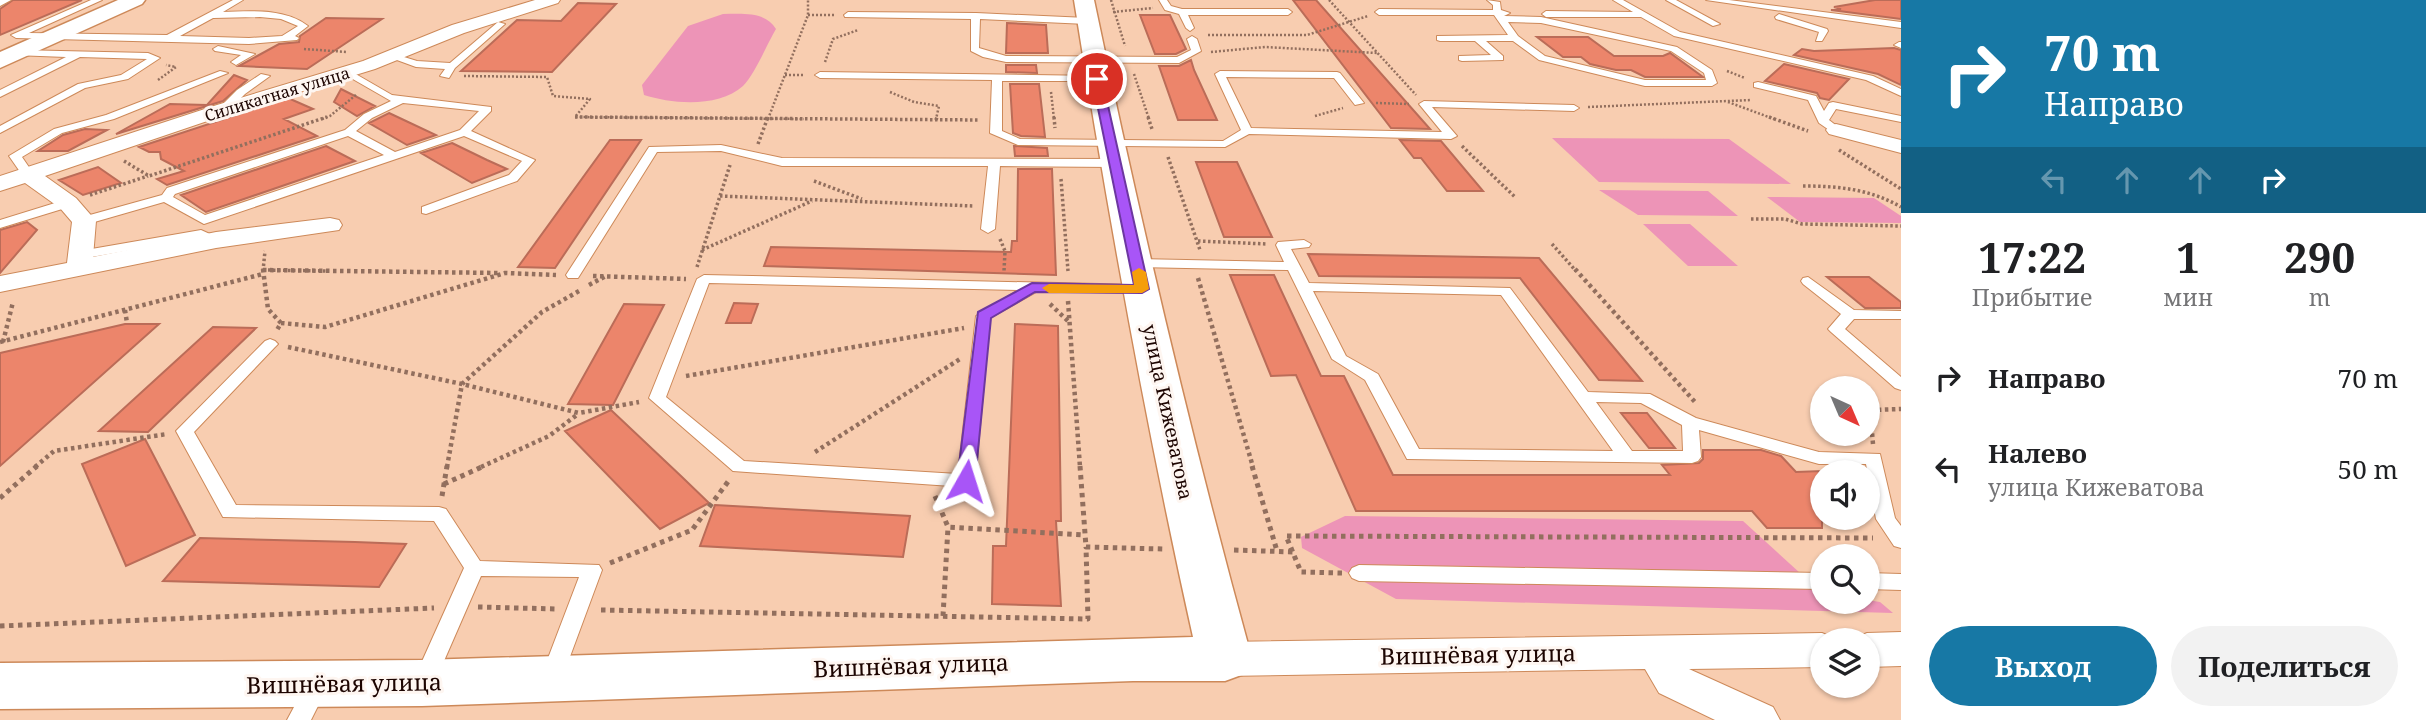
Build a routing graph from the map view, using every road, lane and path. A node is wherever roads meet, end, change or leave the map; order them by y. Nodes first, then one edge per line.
1 (7, 0) edge
2 (98, 0) edge
3 (135, 0) edge
4 (239, 0) edge
5 (552, 0) edge
6 (808, 0) edge
7 (1111, 0) edge
8 (1163, 0) edge
9 (1329, 0) edge
10 (1452, 0) edge
11 (1491, 0) edge
12 (1617, 0) edge
13 (1670, 0) edge
14 (1710, 0) edge
15 (1765, 0) edge
16 (1793, 0) edge
17 (0, 3) edge
18 (1779, 3) dead end
19 (1740, 5) junction
20 (1820, 6) dead end
21 (1142, 9) dead end
22 (1085, 10) edge
23 (1122, 10) dead end
24 (1182, 12) junction
25 (1288, 12) dead end
26 (1379, 12) joint
27 (1465, 13) junction
28 (211, 15) junction
29 (808, 15) junction
30 (848, 15) joint
31 (1642, 15) junction
32 (899, 16) junction
33 (976, 16) junction
34 (1500, 16) junction
35 (501, 24) dead end
36 (1351, 24) junction
37 (1716, 24) dead end
38 (1901, 25) edge
39 (1239, 27) dead end
40 (1204, 35) dead end
41 (1244, 36) junction
42 (55, 37) junction
43 (1515, 37) junction
44 (1440, 38) dead end
45 (1477, 38) junction
46 (172, 39) junction
47 (1819, 39) dead end
48 (302, 49) dead end
49 (1196, 51) junction
50 (1378, 53) junction
51 (79, 54) junction
52 (391, 56) junction
53 (9, 57) edge
54 (1462, 58) dead end
55 (1130, 59) junction
56 (236, 62) dead end
57 (452, 66) junction
58 (1097, 69) junction
59 (223, 73) dead end
60 (370, 74) junction
61 (820, 75) joint
62 (265, 76) dead end
63 (446, 76) joint
64 (870, 76) junction
65 (997, 78) junction
66 (1049, 78) junction
67 (1758, 85) dead end
68 (1901, 93) edge
69 (0, 94) edge
70 (1764, 99) dead end
71 (402, 100) junction
72 (1723, 101) junction
73 (1359, 103) joint
74 (1424, 104) junction
75 (1574, 108) joint
76 (224, 109) junction
77 (768, 117) junction
78 (1901, 119) edge
79 (936, 120) junction
80 (996, 121) junction
81 (0, 130) edge
82 (1247, 131) junction
83 (349, 132) junction
84 (464, 132) junction
85 (1832, 133) junction
86 (1815, 135) dead end
87 (1451, 136) junction
88 (1018, 142) junction
89 (1163, 142) junction
90 (1057, 143) junction
91 (1901, 147) edge
92 (104, 150) junction
93 (734, 151) junction
94 (1112, 152) junction
95 (393, 155) junction
96 (754, 155) junction
97 (993, 163) junction
98 (1018, 163) junction
99 (1060, 163) junction
100 (29, 176) junction
101 (149, 176) junction
102 (814, 181) dead end
103 (0, 184) edge
104 (1803, 186) dead end
105 (1901, 189) edge
106 (720, 196) junction
107 (166, 198) junction
108 (1516, 198) dead end
109 (816, 200) junction
110 (867, 202) junction
111 (68, 203) junction
112 (990, 206) junction
113 (1901, 207) edge
114 (426, 210) dead end
115 (1751, 219) dead end
116 (84, 221) junction
117 (0, 224) edge
118 (330, 225) dead end
119 (1901, 226) edge
120 (988, 229) dead end
121 (1002, 241) dead end
122 (1198, 241) junction
123 (1283, 244) junction
124 (1304, 244) dead end
125 (1552, 244) dead end
126 (1201, 249) dead end
127 (702, 250) junction
128 (1005, 251) dead end
129 (79, 261) junction
130 (1194, 264) junction
131 (1293, 266) junction
132 (505, 273) junction
133 (263, 274) junction
134 (573, 275) junction
135 (606, 276) junction
136 (1140, 276) junction
137 (699, 279) junction
138 (1808, 281) dead end
139 (9, 282) edge
140 (1304, 287) junction
141 (1032, 288) junction
142 (1067, 289) junction
143 (125, 310) junction
144 (1850, 314) junction
145 (1901, 315) edge
146 (127, 323) dead end
147 (281, 323) junction
148 (982, 324) junction
149 (2, 342) edge
150 (270, 344) junction
151 (980, 346) junction
152 (664, 380) junction
153 (462, 384) junction
154 (1901, 385) edge
155 (1583, 397) junction
156 (657, 398) junction
157 (1901, 409) edge
158 (579, 413) junction
159 (1690, 422) junction
160 (1720, 430) junction
161 (185, 431) junction
162 (1627, 457) junction
163 (1874, 458) junction
164 (739, 467) junction
165 (788, 470) junction
166 (928, 479) junction
167 (444, 484) junction
168 (0, 498) edge
169 (1892, 504) edge
170 (439, 514) junction
171 (948, 527) junction
172 (1085, 535) junction
173 (1900, 540) edge
174 (1198, 550) junction
175 (1277, 551) junction
176 (1293, 552) junction
177 (474, 568) junction
178 (592, 570) junction
179 (1359, 573) joint
180 (1810, 580) edge
181 (1880, 581) edge
182 (1901, 582) edge
183 (943, 616) dead end
184 (1901, 649) edge
185 (1810, 650) edge
186 (1880, 650) edge
187 (1656, 652) junction
188 (1225, 659) junction
189 (552, 679) junction
190 (422, 683) junction
191 (0, 686) edge
192 (308, 703) edge
193 (1758, 720) edge

1 - 17 lane
2 - 42 lane
3 - 42 main road
4 - 28 lane
5 - 52 street, Силикатная улица
6 - 29 path
7 - 55 path
8 - 24 lane
9 - 36 path
10 - 27 lane
11 - 34 lane
12 - 31 lane
13 - 37 lane
14 - 19 lane
15 - 18 lane
16 - 20 lane
19 - 38 lane
19 - 47 lane
21 - 23 path
22 - 33 lane
22 - 58 main road, улица Кижеватова
24 - 25 lane
24 - 49 lane
26 - 27 lane
26 - 36 path
27 - 34 lane
28 - 46 lane
28 - 46 lane
29 - 30 path
29 - 77 path
30 - 32 lane
31 - 34 lane
31 - 68 lane
32 - 33 lane
32 - 61 path
33 - 58 lane
34 - 43 lane
34 - 43 lane
35 - 57 lane
36 - 41 path
36 - 50 path
39 - 41 path
40 - 41 path
42 - 46 lane
42 - 53 main road
43 - 45 lane
44 - 45 lane
45 - 54 lane
46 - 56 lane
48 - 60 path
49 - 50 path
49 - 55 lane
50 - 74 path
51 - 53 lane
51 - 69 lane
51 - 81 lane
52 - 57 lane
52 - 60 street, Силикатная улица
55 - 58 lane
55 - 89 path
57 - 63 lane
58 - 66 lane
58 - 94 main road, улица Кижеватова
59 - 100 lane
60 - 71 lane
60 - 76 street, Силикатная улица
60 - 101 path
61 - 64 lane
62 - 76 lane
63 - 77 path
64 - 65 lane
64 - 79 path
65 - 66 lane
65 - 80 lane
66 - 90 path
67 - 85 lane
70 - 72 path
71 - 83 lane
71 - 84 lane
72 - 75 path
72 - 86 path
73 - 74 path
73 - 82 lane
74 - 75 lane
74 - 87 lane
76 - 92 street, Силикатная улица
77 - 79 path
77 - 96 path
78 - 85 lane
79 - 80 path
80 - 88 lane
82 - 87 lane
82 - 89 lane
83 - 95 lane
83 - 107 lane
84 - 95 lane
84 - 114 lane
85 - 91 street
85 - 105 path
87 - 108 path
88 - 90 lane
88 - 98 lane
89 - 94 lane
89 - 122 path
90 - 94 lane
92 - 100 street, Силикатная улица
92 - 101 path
93 - 96 lane
93 - 106 path
93 - 134 lane
94 - 99 lane
94 - 136 main road, улица Кижеватова
95 - 107 lane
96 - 97 lane
97 - 98 lane
97 - 112 lane
98 - 99 lane
99 - 142 path
100 - 103 street, Силикатная улица
100 - 111 street
101 - 111 path
102 - 110 path
104 - 113 path
106 - 109 path
106 - 127 path
107 - 116 lane
109 - 110 path
109 - 127 path
110 - 112 path
111 - 116 street
111 - 117 lane
112 - 120 lane
115 - 119 path
116 - 129 street
118 - 129 street
121 - 128 path
122 - 123 path
122 - 126 path
123 - 124 lane
123 - 131 lane
125 - 160 path
127 - 137 path
129 - 139 street
130 - 131 lane
130 - 136 lane
130 - 175 path
131 - 140 lane
132 - 133 path
132 - 134 path
132 - 147 path
133 - 143 path
133 - 147 path
134 - 135 path
135 - 137 path
135 - 153 path
136 - 142 lane
136 - 174 main road, улица Кижеватова
137 - 141 lane
137 - 152 lane
138 - 144 lane
139 - 149 path
140 - 155 lane
140 - 162 lane
141 - 142 lane
141 - 148 lane
142 - 172 path
143 - 146 path
143 - 149 path
144 - 145 lane
144 - 154 lane
147 - 150 path
148 - 151 lane
148 - 152 path
150 - 153 path
150 - 161 lane
151 - 165 path
151 - 166 lane
152 - 156 lane
153 - 158 path
153 - 167 path
155 - 159 lane
155 - 162 lane
156 - 158 path
156 - 164 lane
157 - 163 path
158 - 167 path
159 - 160 lane
159 - 162 lane
160 - 163 lane
161 - 168 path
161 - 170 lane
163 - 169 lane
164 - 165 lane
164 - 178 path
165 - 166 lane
166 - 171 path
167 - 170 path
169 - 173 lane
170 - 177 lane
171 - 172 path
171 - 183 path
172 - 174 path
173 - 176 path
174 - 175 path
174 - 188 main road, улица Кижеватова
175 - 176 path
176 - 179 path
177 - 178 lane
177 - 190 lane
178 - 189 lane
179 - 180 lane
181 - 182 lane
184 - 186 street
185 - 187 street, Вишнёвая улица
187 - 188 street, Вишнёвая улица
187 - 193 street
188 - 189 main road, Вишнёвая улица
189 - 190 main road, Вишнёвая улица
190 - 192 main road, Вишнёвая улица
191 - 192 main road, Вишнёвая улица

